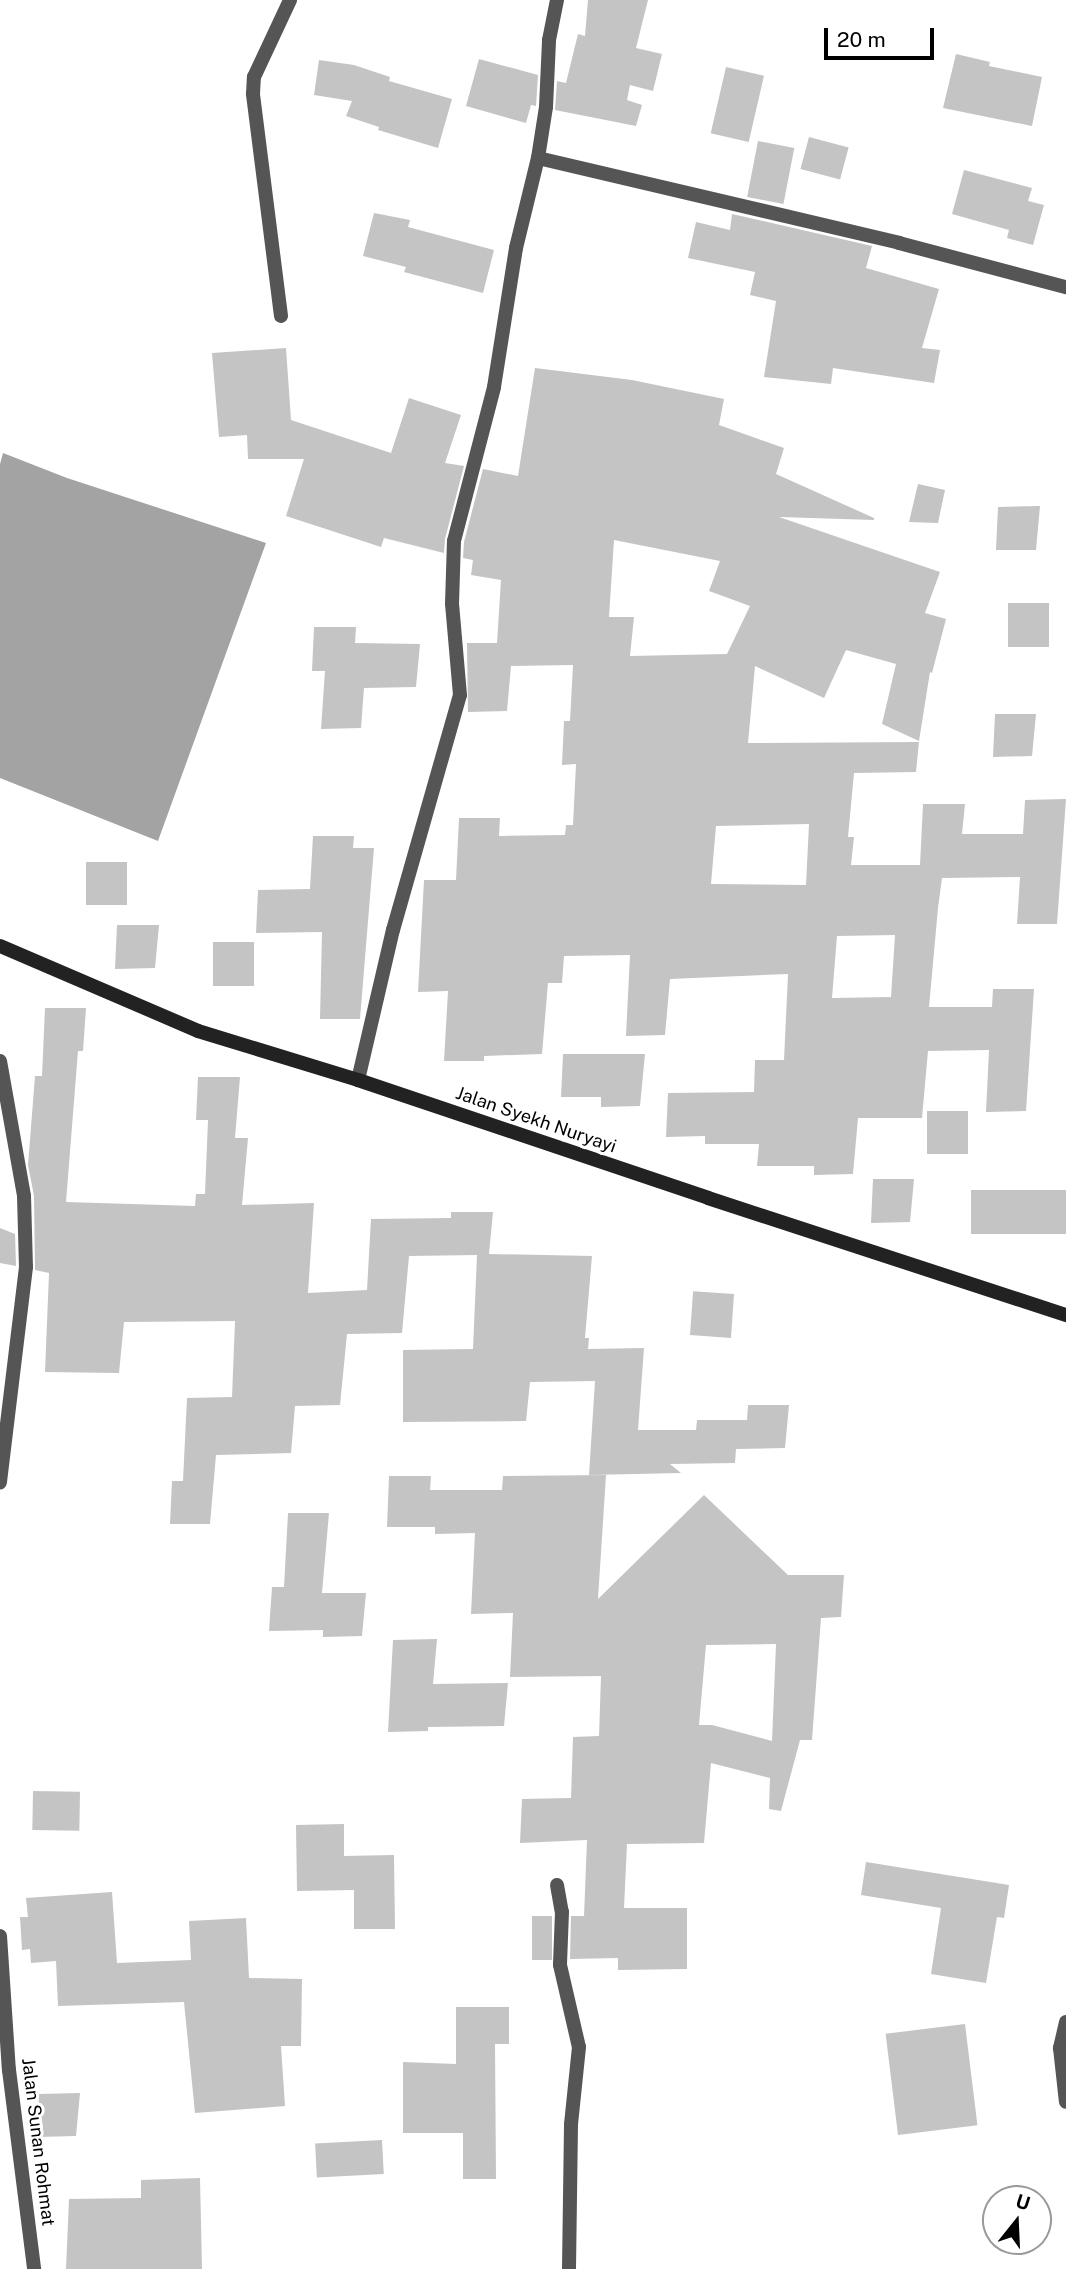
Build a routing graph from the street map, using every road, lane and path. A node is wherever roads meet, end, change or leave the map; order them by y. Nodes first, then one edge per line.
1 (290, 0) edge
2 (556, 0) edge
3 (538, 158) junction
4 (1066, 287) edge
5 (281, 316) dead end
6 (0, 946) edge
7 (0, 1061) edge
8 (358, 1080) junction
9 (1066, 1315) edge
10 (0, 1482) edge
11 (557, 1885) dead end
12 (0, 1936) edge
13 (1066, 2022) edge
14 (1066, 2102) edge
15 (34, 2269) edge
16 (569, 2269) edge

1 - 5 street
2 - 3 street
3 - 4 street
3 - 8 street
6 - 8 main road, Jalan Syekh Nuryayi
7 - 10 street
8 - 9 main road, Jalan Syekh Nuryayi
11 - 16 street
12 - 15 street, Jalan Sunan Rohmat
13 - 14 street

